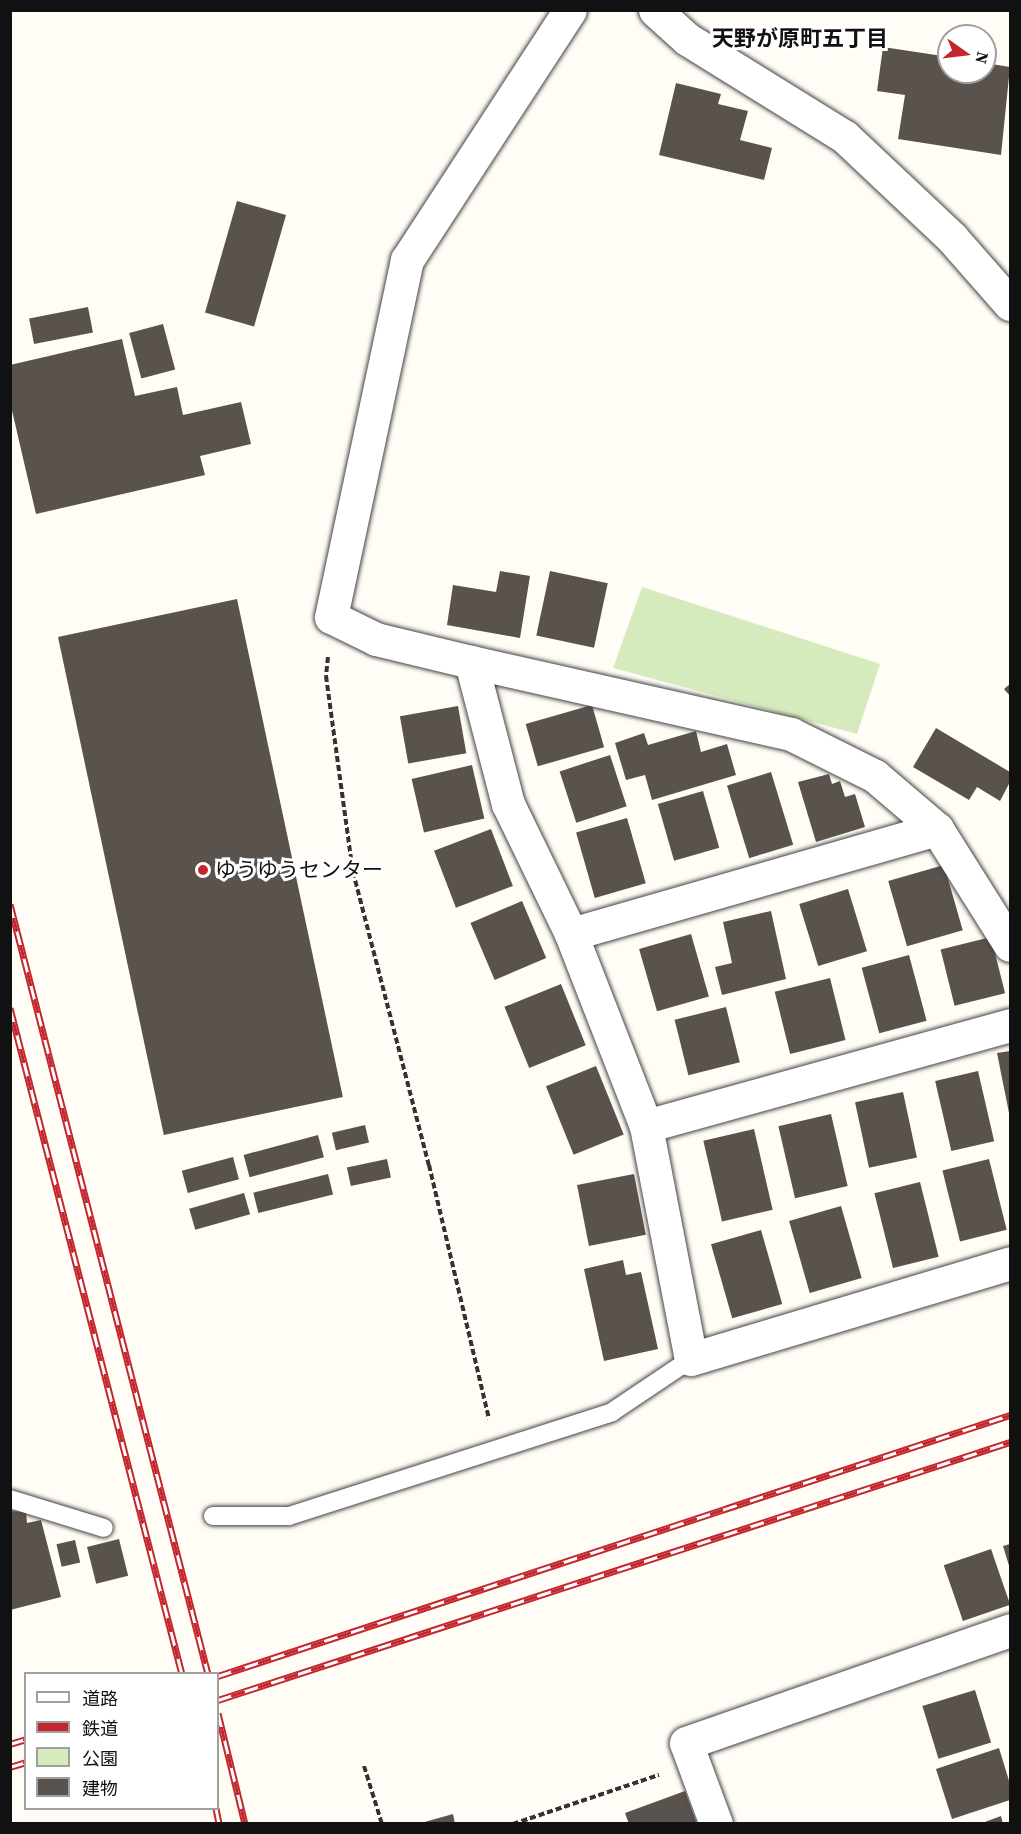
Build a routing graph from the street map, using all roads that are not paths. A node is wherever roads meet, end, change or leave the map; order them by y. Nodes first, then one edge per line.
1 (570, 10) edge
2 (655, 10) edge
3 (1011, 304) edge
4 (471, 662) junction
5 (938, 829) junction
6 (572, 934) junction
7 (1011, 945) edge
8 (1011, 1025) edge
9 (646, 1126) junction
10 (1011, 1263) edge
11 (691, 1359) junction
12 (10, 1499) edge
13 (213, 1516) dead end
14 (104, 1528) dead end
15 (1011, 1630) edge
16 (716, 1824) edge

1 - 4 street
2 - 3 street
4 - 5 street
4 - 6 street
5 - 6 street
5 - 7 street
6 - 9 street
8 - 9 street
9 - 11 street
10 - 11 street
11 - 13 lane
12 - 14 lane
15 - 16 street

